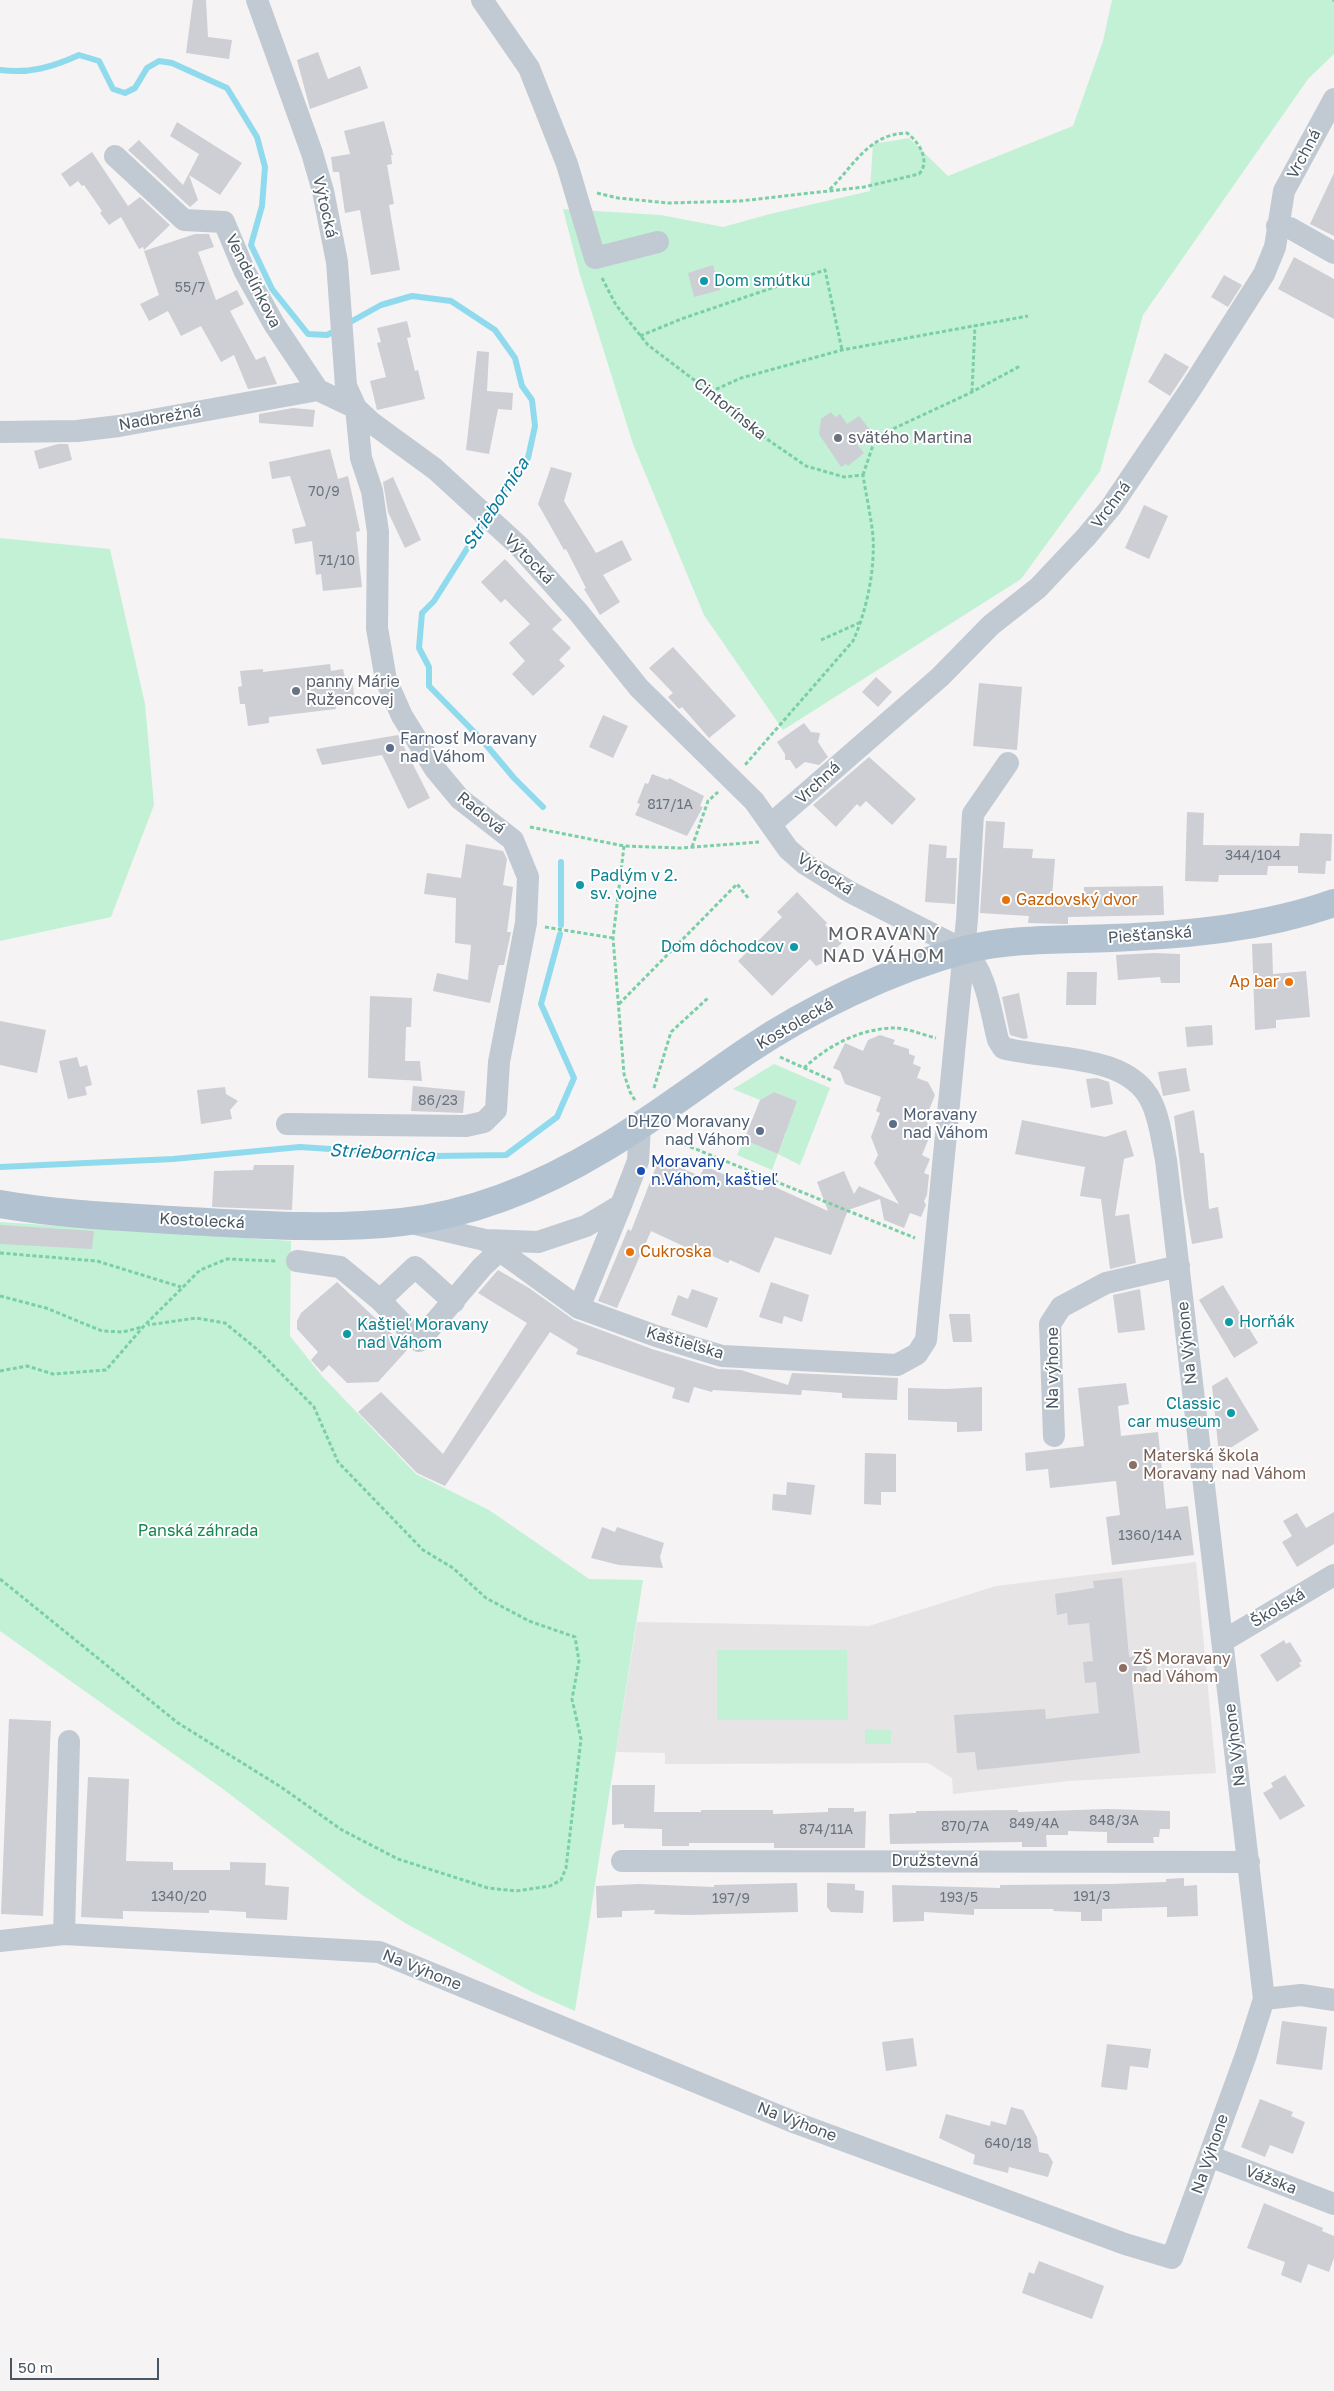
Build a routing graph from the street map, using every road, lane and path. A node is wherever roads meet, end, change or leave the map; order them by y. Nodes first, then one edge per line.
1 (257, 0) edge
2 (482, 0) edge
3 (1334, 99) edge
4 (115, 156) dead end
5 (571, 178) junction
6 (829, 190) junction
7 (1277, 226) junction
8 (658, 242) dead end
9 (1334, 252) edge
10 (595, 258) junction
11 (1028, 316) dead end
12 (975, 325) junction
13 (640, 336) junction
14 (842, 350) junction
15 (1020, 366) dead end
16 (318, 390) junction
17 (710, 392) junction
18 (972, 392) junction
19 (356, 408) junction
20 (0, 432) edge
21 (863, 475) junction
22 (862, 622) junction
23 (820, 640) dead end
24 (1008, 763) dead end
25 (732, 778) junction
26 (526, 826) dead end
27 (774, 829) junction
28 (624, 846) junction
29 (692, 847) junction
30 (749, 899) dead end
31 (1334, 903) edge
32 (526, 923) junction
33 (614, 938) junction
34 (964, 950) junction
35 (708, 998) dead end
36 (619, 1004) junction
37 (956, 1041) junction
38 (804, 1068) dead end
39 (654, 1089) dead end
40 (287, 1124) dead end
41 (643, 1124) junction
42 (0, 1204) edge
43 (622, 1205) junction
44 (405, 1222) junction
45 (492, 1246) junction
46 (935, 1247) junction
47 (0, 1253) edge
48 (296, 1261) joint
49 (1178, 1266) junction
50 (181, 1287) junction
51 (0, 1296) edge
52 (380, 1300) junction
53 (454, 1302) junction
54 (579, 1308) junction
55 (148, 1324) junction
56 (143, 1327) junction
57 (0, 1371) edge
58 (1054, 1436) dead end
59 (1334, 1575) edge
60 (0, 1579) edge
61 (1223, 1641) junction
62 (69, 1741) dead end
63 (622, 1861) dead end
64 (1249, 1862) junction
65 (64, 1934) junction
66 (0, 1941) edge
67 (1264, 1998) junction
68 (1334, 2000) edge
69 (1209, 2156) junction
70 (1334, 2204) edge

1 - 19 street, Výtocká
2 - 5 street
3 - 7 street, Vrchná
4 - 16 street, Vendelínkova
5 - 6 path
5 - 10 street
6 - 6 path
7 - 9 street
7 - 27 street, Vrchná
8 - 10 street
10 - 13 path, Cintorínska
11 - 12 path
12 - 14 path
12 - 18 path
13 - 14 path
13 - 17 path, Cintorínska
14 - 17 path
15 - 18 path
16 - 19 street
16 - 20 street, Nadbrežná
17 - 21 path, Cintorínska
18 - 21 path
19 - 25 street, Výtocká
19 - 32 street, Radová
21 - 22 path
22 - 23 path
22 - 25 path
24 - 34 street
25 - 27 street, Výtocká
25 - 29 path
26 - 28 path
27 - 29 path
27 - 34 street, Výtocká
28 - 29 path
28 - 33 path
30 - 36 path
31 - 34 main road, Piešťanská
32 - 33 path
32 - 40 street, Radová
33 - 36 path
34 - 37 street
34 - 41 main road, Kostolecká
34 - 49 street, Na Výhone
35 - 39 path
36 - 41 path
37 - 38 path
37 - 46 street
41 - 43 street
41 - 44 main road, Kostolecká
41 - 46 path
42 - 44 main road, Kostolecká
43 - 45 street, Kostolecká
43 - 54 street
44 - 45 street, Kostolecká
45 - 53 street
45 - 54 street, Kostolecká
46 - 54 street, Kaštieľska
47 - 50 path
48 - 50 path
48 - 52 street
49 - 58 street, Na výhone
49 - 61 street, Na Výhone
50 - 55 path
51 - 56 path
52 - 53 street
52 - 53 street
55 - 56 path
55 - 60 path
56 - 57 path
59 - 61 street, Školská
61 - 64 street, Na Výhone
62 - 65 street
63 - 64 street, Družstevná
64 - 67 street, Na Výhone
65 - 66 street, Na Výhone
65 - 69 street, Na Výhone
67 - 68 street
67 - 69 street, Na Výhone
69 - 70 street, Vážska

